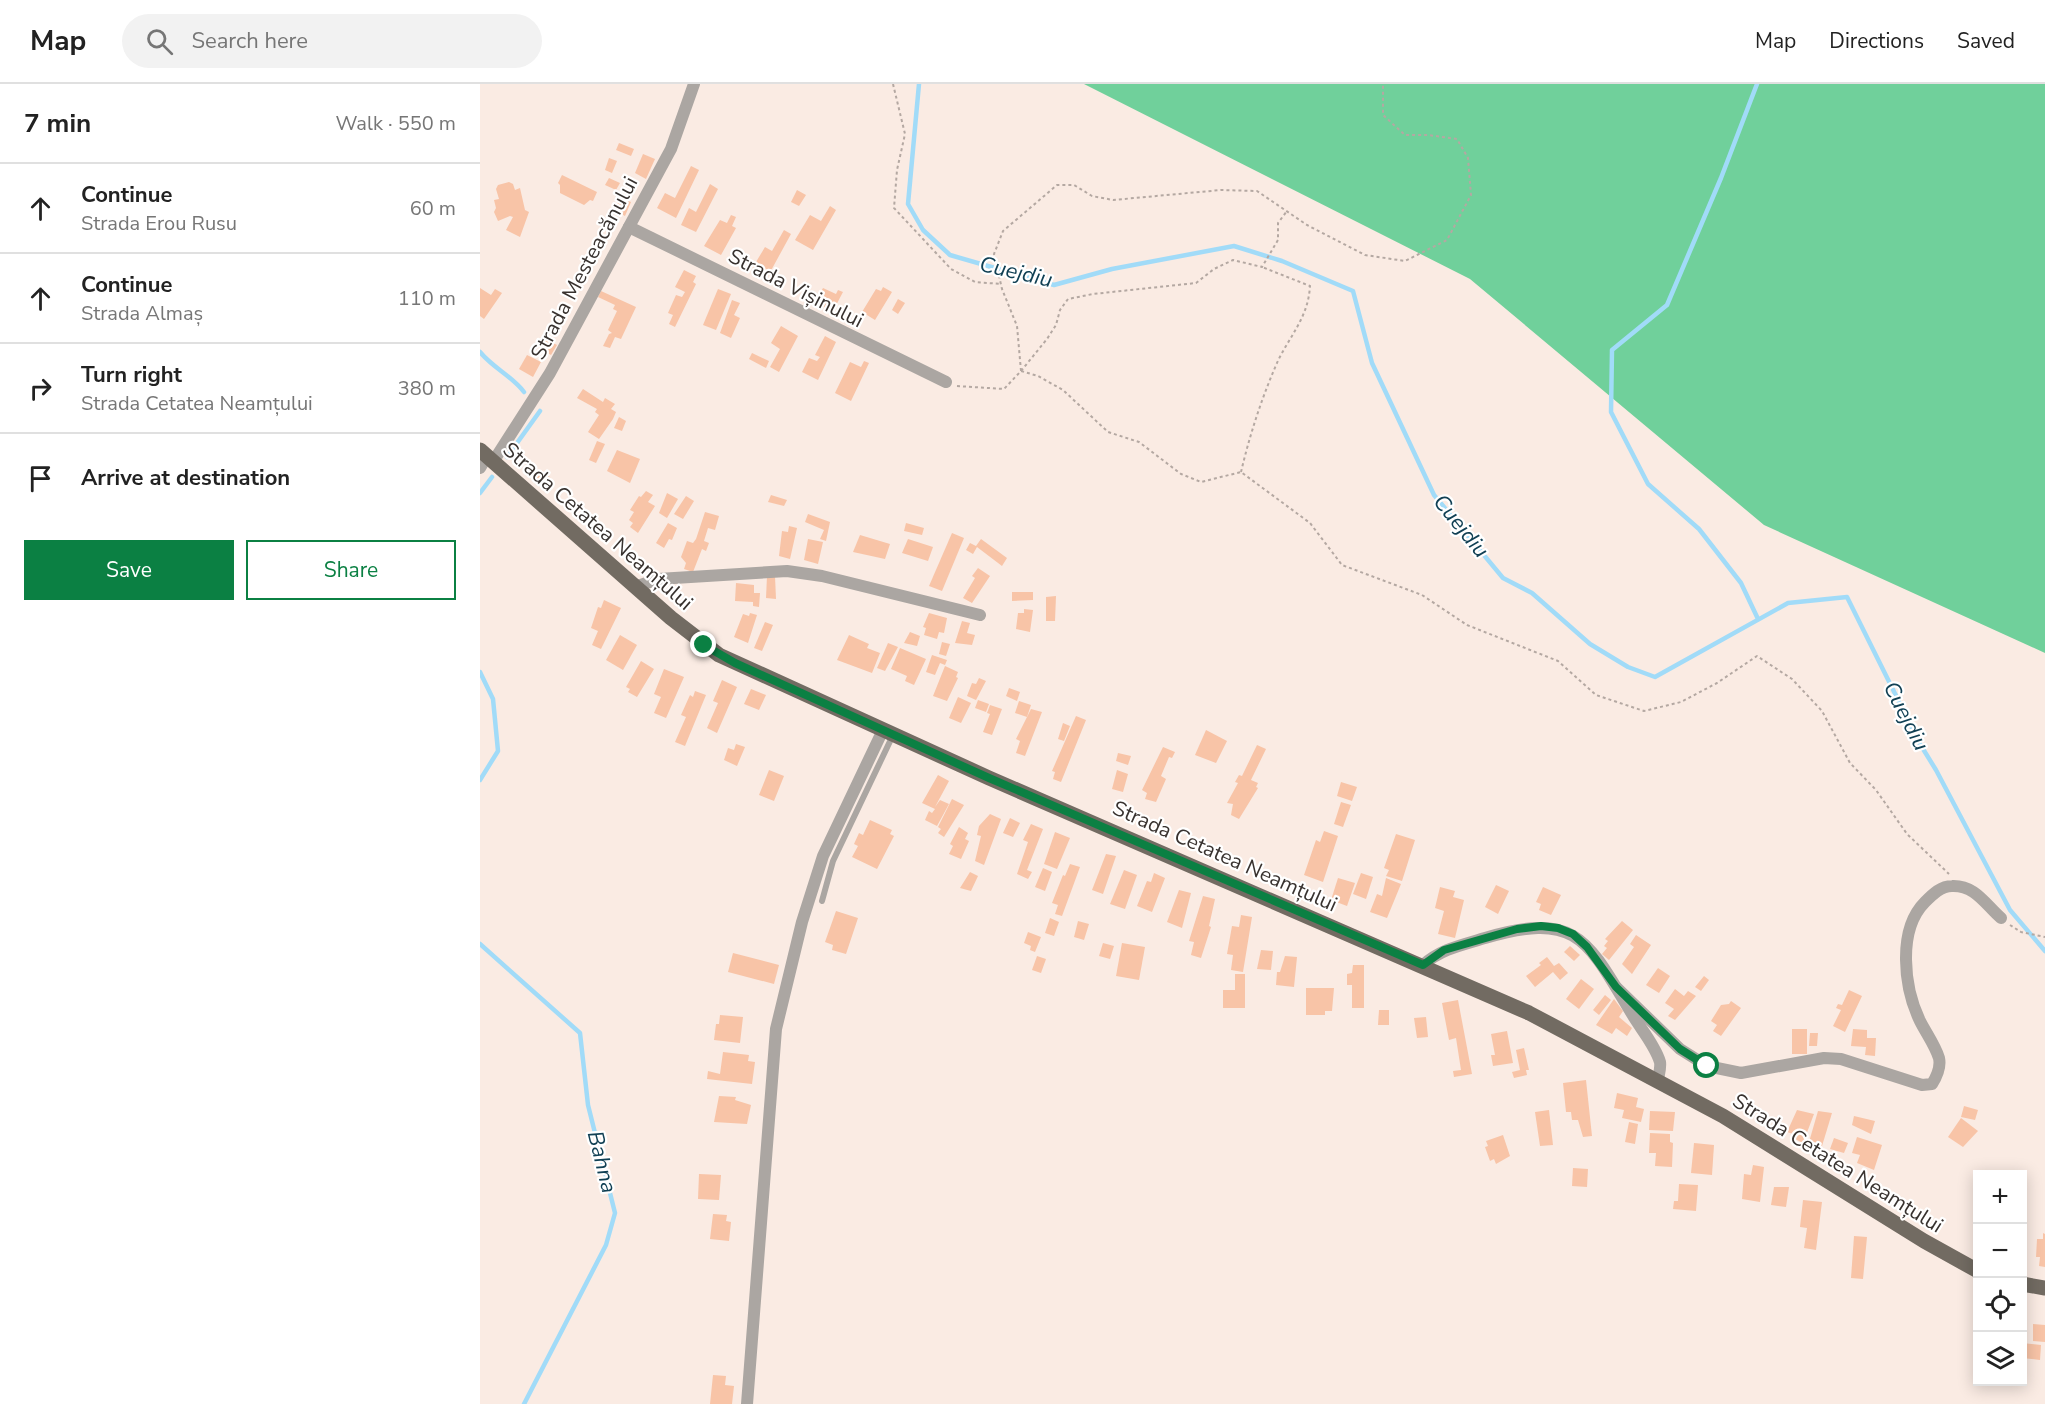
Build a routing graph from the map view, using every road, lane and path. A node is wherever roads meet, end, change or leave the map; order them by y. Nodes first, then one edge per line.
1 (694, 84) edge
2 (893, 84) edge
3 (1383, 84) edge
4 (1287, 211) junction
5 (629, 227) junction
6 (1262, 267) junction
7 (1001, 285) junction
8 (1021, 371) junction
9 (946, 382) joint
10 (485, 459) edge
11 (1241, 472) junction
12 (635, 587) junction
13 (980, 615) dead end
14 (888, 732) junction
15 (1960, 886) junction
16 (822, 901) dead end
17 (2001, 918) joint
18 (2045, 937) edge
19 (1423, 965) junction
20 (1616, 987) junction
21 (1658, 1080) junction
22 (1973, 1269) edge
23 (2027, 1285) edge
24 (2045, 1288) edge
25 (747, 1404) edge

1 - 5 street, Strada Mesteacănului
2 - 7 path
3 - 4 path
4 - 6 path
4 - 7 path
5 - 9 street, Strada Vișinului
5 - 10 street, Strada Mesteacănului
6 - 8 path
6 - 11 path
7 - 8 path
8 - 9 path
8 - 11 path
10 - 12 main road, Strada Cetatea Neamțului
11 - 15 path
12 - 13 street
12 - 14 main road, Strada Cetatea Neamțului
14 - 16 lane
14 - 19 main road, Strada Cetatea Neamțului
14 - 25 street
15 - 17 street
15 - 20 street
17 - 18 path
19 - 20 street
19 - 21 main road, Strada Cetatea Neamțului
20 - 21 street
21 - 22 main road, Strada Cetatea Neamțului
23 - 24 main road

